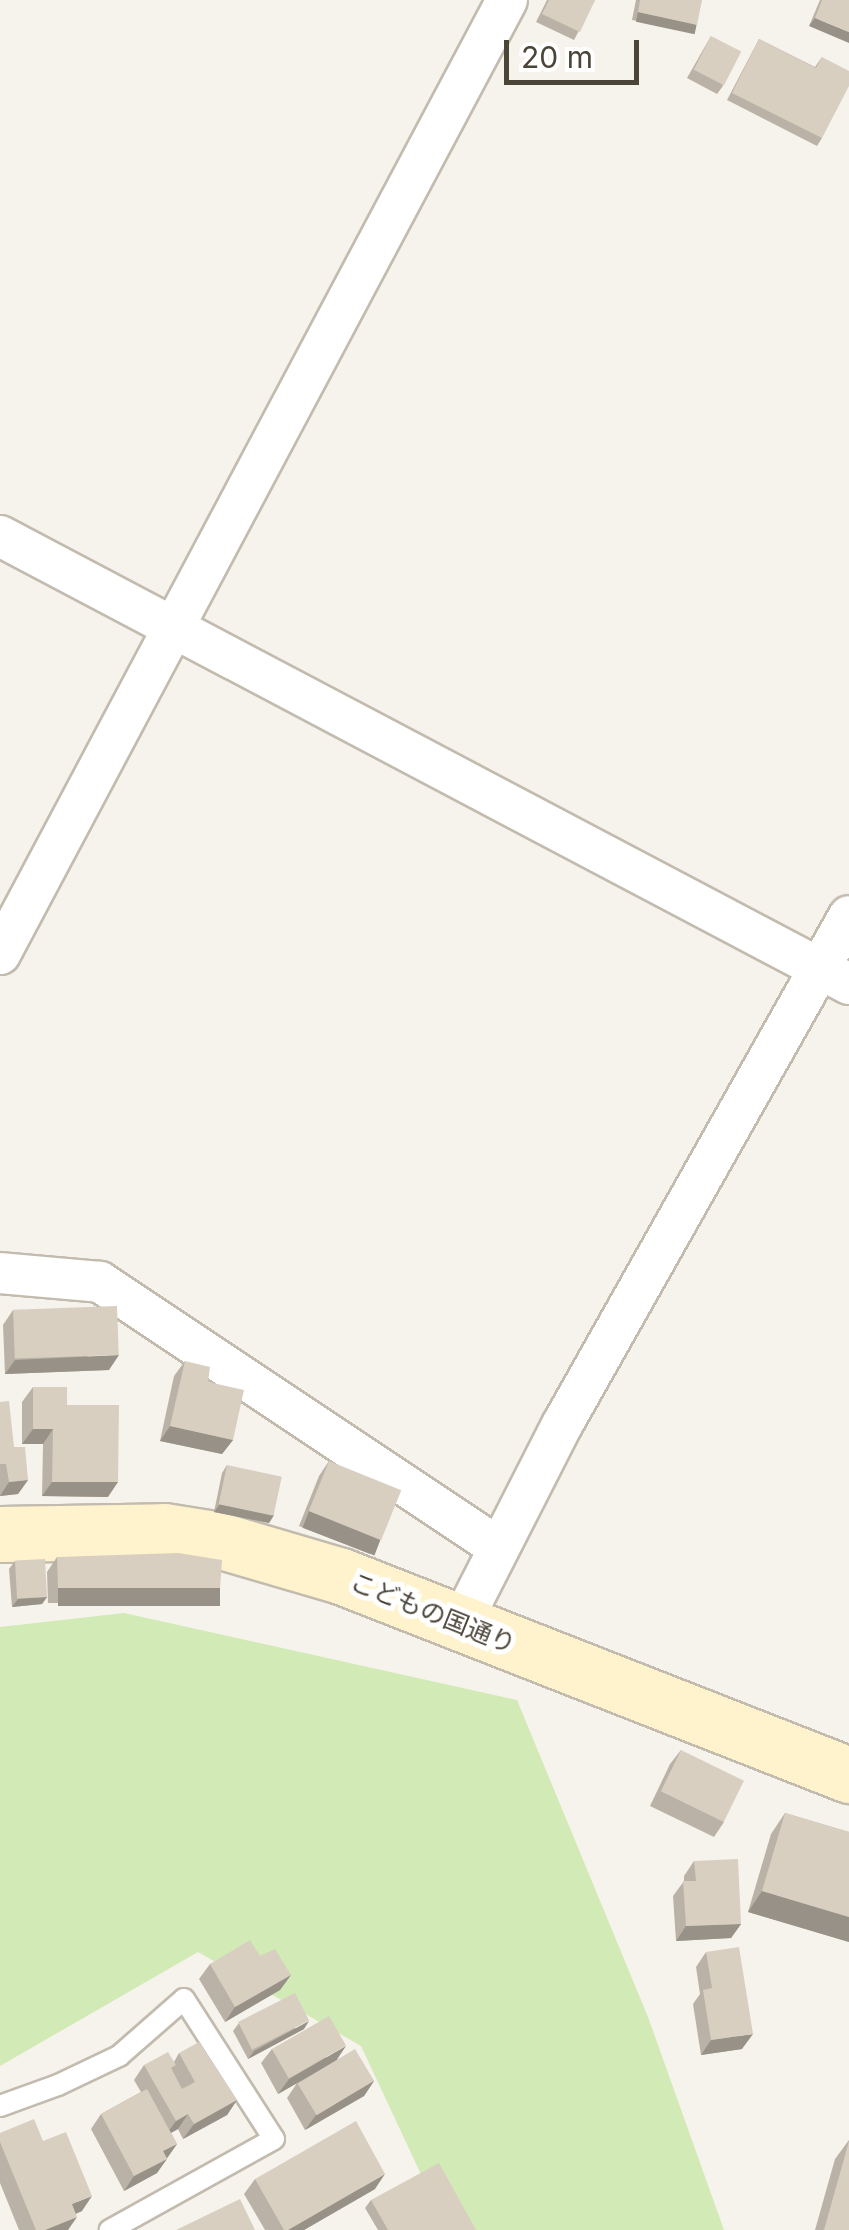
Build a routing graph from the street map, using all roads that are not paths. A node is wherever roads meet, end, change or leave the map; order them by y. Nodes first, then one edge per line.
1 (507, 0) edge
2 (0, 536) edge
3 (173, 628) junction
4 (849, 916) edge
5 (0, 954) edge
6 (834, 976) edge
7 (0, 1273) edge
8 (14, 1526) edge
9 (498, 1547) junction
10 (460, 1625) junction
11 (849, 1775) edge
12 (0, 2106) edge
13 (110, 2230) edge

1 - 3 street
2 - 3 street
3 - 5 street
3 - 6 street
4 - 6 street
6 - 9 street
7 - 9 street
8 - 10 main road, こどもの国通り
9 - 10 street
10 - 11 main road, こどもの国通り
12 - 13 lane

